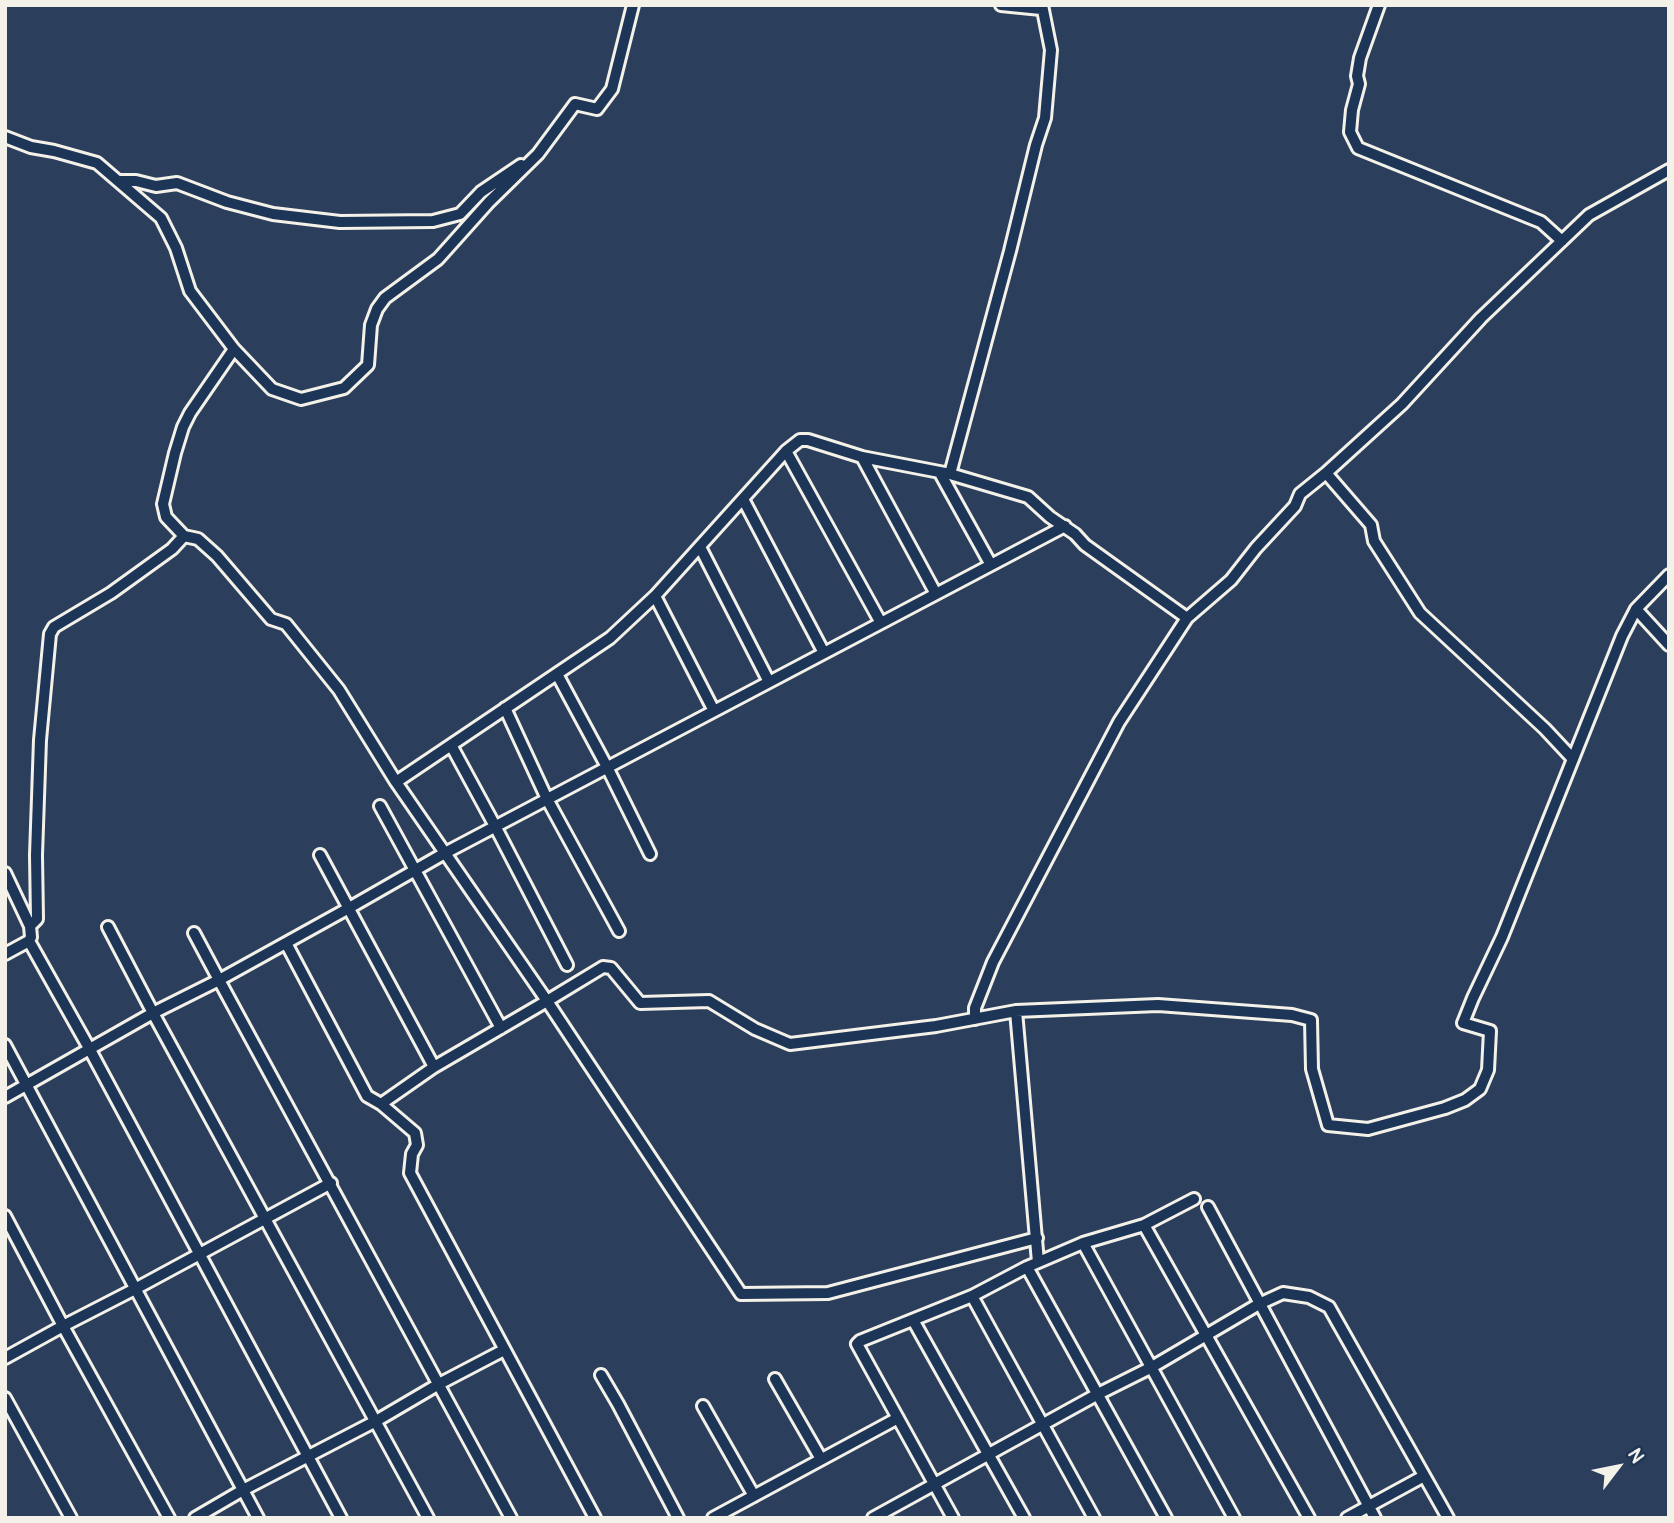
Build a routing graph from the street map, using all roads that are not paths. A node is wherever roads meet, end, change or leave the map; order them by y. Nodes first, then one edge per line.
1 (633, 5) edge
2 (1002, 5) edge
3 (1379, 5) edge
4 (1042, 7) edge
5 (5, 137) edge
6 (538, 154) junction
7 (1669, 170) edge
8 (118, 181) junction
9 (1562, 241) junction
10 (234, 349) junction
11 (786, 451) junction
12 (862, 457) junction
13 (945, 473) junction
14 (1326, 473) junction
15 (743, 499) junction
16 (1065, 526) junction
17 (184, 536) junction
18 (699, 547) junction
19 (991, 565) junction
20 (1669, 575) edge
21 (936, 594) junction
22 (655, 596) junction
23 (1636, 609) junction
24 (1187, 618) junction
25 (881, 623) junction
26 (1669, 645) edge
27 (824, 653) junction
28 (557, 674) junction
29 (769, 682) junction
30 (505, 708) junction
31 (714, 711) junction
32 (451, 745) junction
33 (1573, 759) junction
34 (607, 767) junction
35 (397, 782) junction
36 (547, 799) junction
37 (380, 806) dead end
38 (495, 826) junction
39 (445, 853) junction
40 (650, 853) dead end
41 (320, 855) dead end
42 (414, 870) junction
43 (5, 873) edge
44 (349, 908) junction
45 (30, 926) junction
46 (108, 928) dead end
47 (619, 931) dead end
48 (194, 933) dead end
49 (29, 941) junction
50 (286, 943) junction
51 (5, 954) edge
52 (567, 965) dead end
53 (219, 980) junction
54 (547, 1001) junction
55 (1016, 1011) junction
56 (153, 1013) junction
57 (975, 1018) junction
58 (500, 1028) junction
59 (5, 1045) edge
60 (89, 1048) junction
61 (434, 1067) junction
62 (26, 1085) junction
63 (5, 1097) edge
64 (381, 1104) junction
65 (331, 1183) junction
66 (1195, 1199) dead end
67 (1208, 1206) dead end
68 (5, 1216) edge
69 (265, 1218) junction
70 (1144, 1225) junction
71 (1037, 1238) junction
72 (1083, 1243) junction
73 (199, 1254) junction
74 (1038, 1262) junction
75 (1027, 1268) junction
76 (135, 1289) junction
77 (972, 1296) junction
78 (1259, 1304) junction
79 (913, 1320) junction
80 (63, 1326) junction
81 (1206, 1335) junction
82 (504, 1350) junction
83 (5, 1359) edge
84 (1152, 1367) junction
85 (601, 1376) dead end
86 (775, 1379) dead end
87 (439, 1384) junction
88 (1098, 1394) junction
89 (5, 1398) edge
90 (703, 1406) dead end
91 (898, 1418) junction
92 (376, 1421) junction
93 (1044, 1425) junction
94 (989, 1454) junction
95 (308, 1457) junction
96 (821, 1460) junction
97 (1424, 1476) junction
98 (935, 1484) junction
99 (243, 1490) junction
100 (754, 1496) junction
101 (1368, 1506) junction
102 (878, 1516) edge
103 (71, 1518) edge
104 (169, 1518) edge
105 (195, 1518) edge
106 (258, 1518) edge
107 (341, 1518) edge
108 (428, 1518) edge
109 (511, 1518) edge
110 (595, 1518) edge
111 (678, 1518) edge
112 (713, 1518) edge
113 (953, 1518) edge
114 (1024, 1518) edge
115 (1094, 1518) edge
116 (1166, 1518) edge
117 (1234, 1518) edge
118 (1309, 1518) edge
119 (1347, 1518) edge
120 (1375, 1518) edge
121 (1448, 1518) edge

1 - 6 street
2 - 4 street
3 - 9 street
4 - 13 street
5 - 8 street
6 - 8 street
6 - 10 street
7 - 9 street
8 - 10 street
9 - 14 street
10 - 17 street
11 - 12 street
11 - 15 street
11 - 25 street
12 - 13 street
12 - 21 street
13 - 16 street
13 - 19 street
14 - 24 street
14 - 33 street
15 - 18 street
15 - 27 street
16 - 19 street
16 - 24 street
17 - 35 street
17 - 45 street
18 - 22 street
18 - 29 street
19 - 21 street
20 - 23 street
21 - 25 street
22 - 28 street
22 - 31 street
23 - 26 street
23 - 33 street
24 - 57 street
25 - 27 street
27 - 29 street
28 - 30 street
28 - 34 street
29 - 31 street
30 - 32 street
30 - 36 street
31 - 34 street
32 - 35 street
32 - 38 street
33 - 55 street
34 - 36 street
34 - 40 street
35 - 39 street
36 - 38 street
36 - 47 street
37 - 42 street
38 - 39 street
38 - 52 street
39 - 42 street
39 - 54 street
41 - 44 street
42 - 44 street
42 - 58 street
43 - 45 street
44 - 50 street
44 - 61 street
45 - 49 street
46 - 56 street
48 - 53 street
49 - 51 street
49 - 60 street
50 - 53 street
50 - 64 street
53 - 56 street
53 - 65 street
54 - 57 street
54 - 58 street
54 - 71 street
55 - 57 street
55 - 71 street
56 - 60 street
56 - 69 street
58 - 61 street
59 - 62 street
60 - 62 street
60 - 73 street
61 - 64 street
62 - 63 street
62 - 76 street
64 - 82 street
65 - 69 street
65 - 87 street
66 - 70 street
67 - 78 street
68 - 80 street
69 - 73 street
69 - 92 street
70 - 72 street
70 - 81 street
71 - 74 street
72 - 74 street
72 - 84 street
73 - 76 street
73 - 95 street
74 - 75 street
75 - 77 street
75 - 88 street
76 - 80 street
76 - 99 street
77 - 79 street
77 - 93 street
78 - 81 street
78 - 97 street
78 - 101 street
79 - 91 street
79 - 94 street
80 - 83 street
80 - 104 street
81 - 84 street
81 - 118 street
82 - 87 street
82 - 110 street
84 - 88 street
84 - 117 street
85 - 111 street
86 - 96 street
87 - 92 street
87 - 109 street
88 - 93 street
88 - 116 street
89 - 103 street
90 - 100 street
91 - 96 street
91 - 98 street
92 - 95 street
92 - 108 street
93 - 94 street
93 - 115 street
94 - 98 street
94 - 114 street
95 - 99 street
95 - 107 street
96 - 100 street
97 - 101 street
97 - 121 street
98 - 102 street
98 - 113 street
99 - 105 street
99 - 106 street
100 - 112 street
101 - 119 street
101 - 120 street

